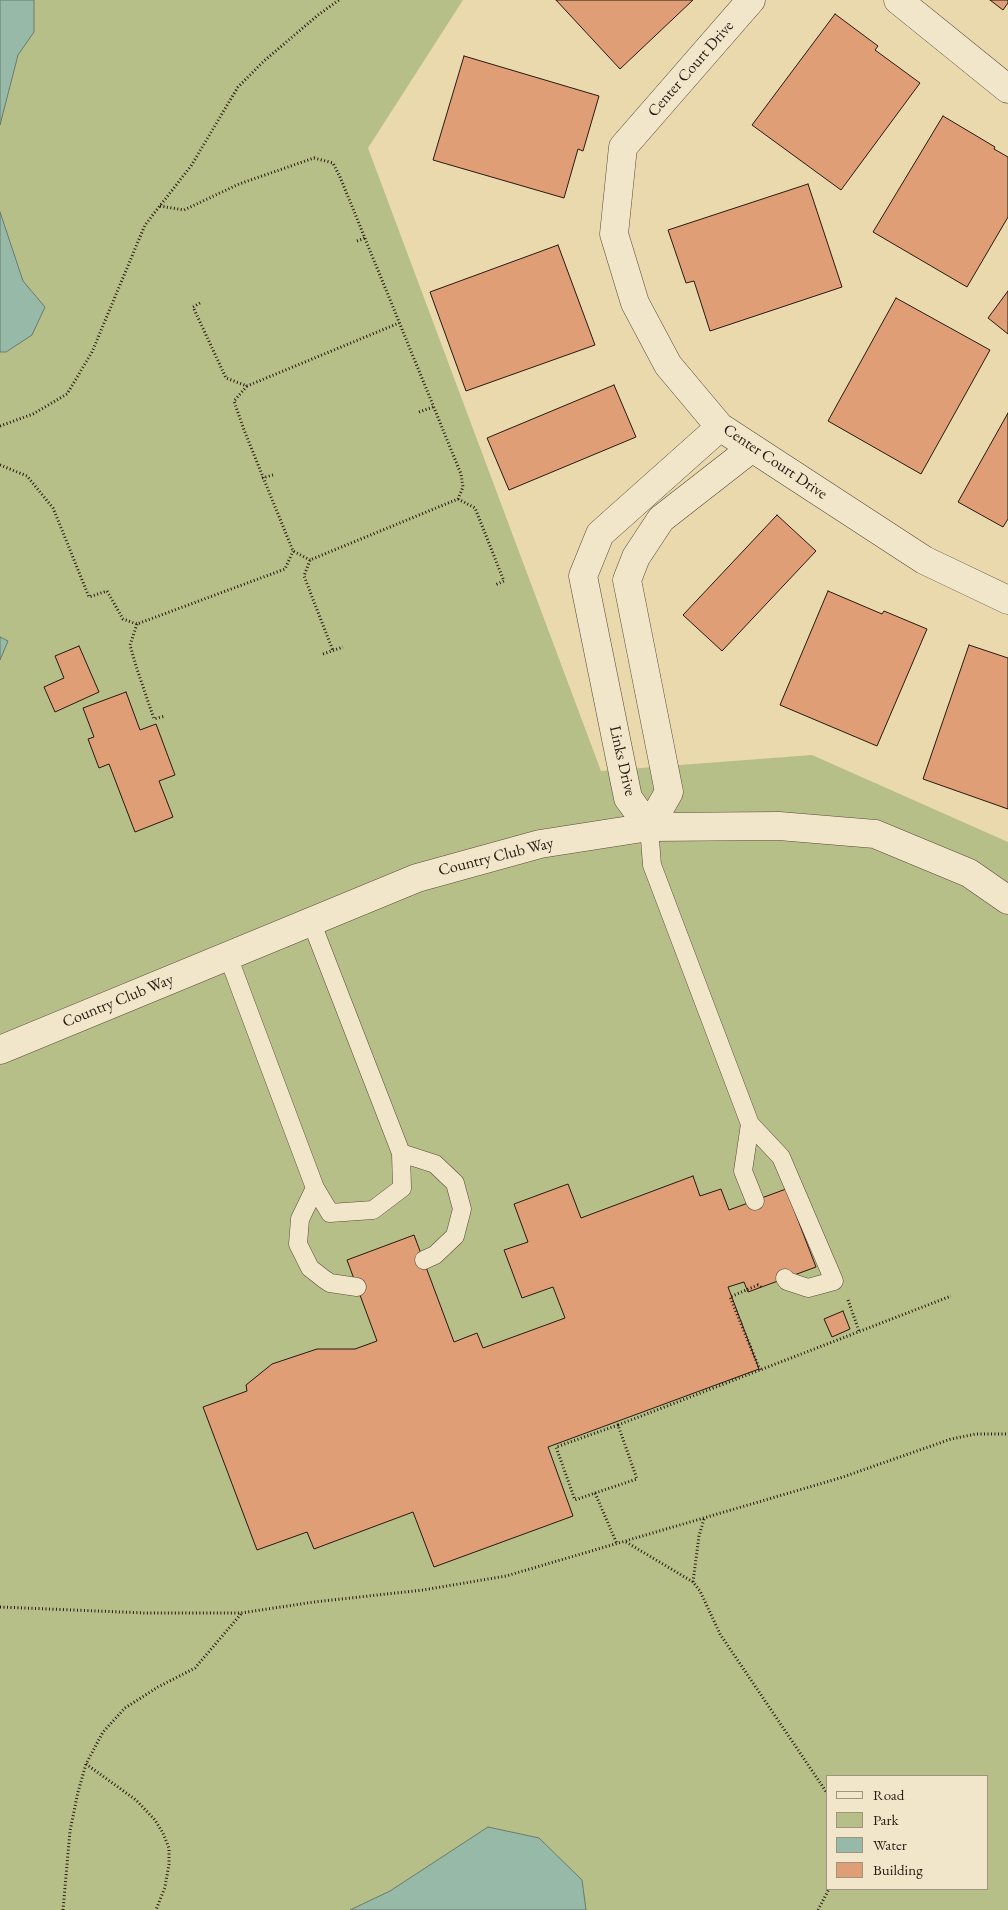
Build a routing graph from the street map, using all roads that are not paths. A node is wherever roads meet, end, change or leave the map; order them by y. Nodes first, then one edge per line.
1 (751, 0) edge
2 (898, 0) edge
3 (1008, 89) edge
4 (720, 427) junction
5 (752, 448) junction
6 (605, 529) junction
7 (640, 550) junction
8 (1008, 600) edge
9 (649, 827) junction
10 (1008, 900) edge
11 (311, 921) junction
12 (228, 956) junction
13 (0, 1050) edge
14 (750, 1124) junction
15 (401, 1153) junction
16 (315, 1188) junction
17 (755, 1201) dead end
18 (424, 1260) dead end
19 (786, 1278) dead end
20 (357, 1287) dead end

1 - 4 street, Center Court Drive
2 - 3 street
4 - 5 street, Center Court Drive
4 - 6 street, Links Drive
5 - 7 street
5 - 8 street, Center Court Drive
6 - 7 street
6 - 9 street, Links Drive
7 - 9 street
9 - 10 street, Country Club Way
9 - 11 street, Country Club Way
9 - 14 lane
11 - 12 street, Country Club Way
11 - 15 lane
12 - 13 street, Country Club Way
12 - 16 lane
14 - 17 lane
14 - 19 lane
15 - 16 lane
15 - 18 lane
16 - 20 lane

